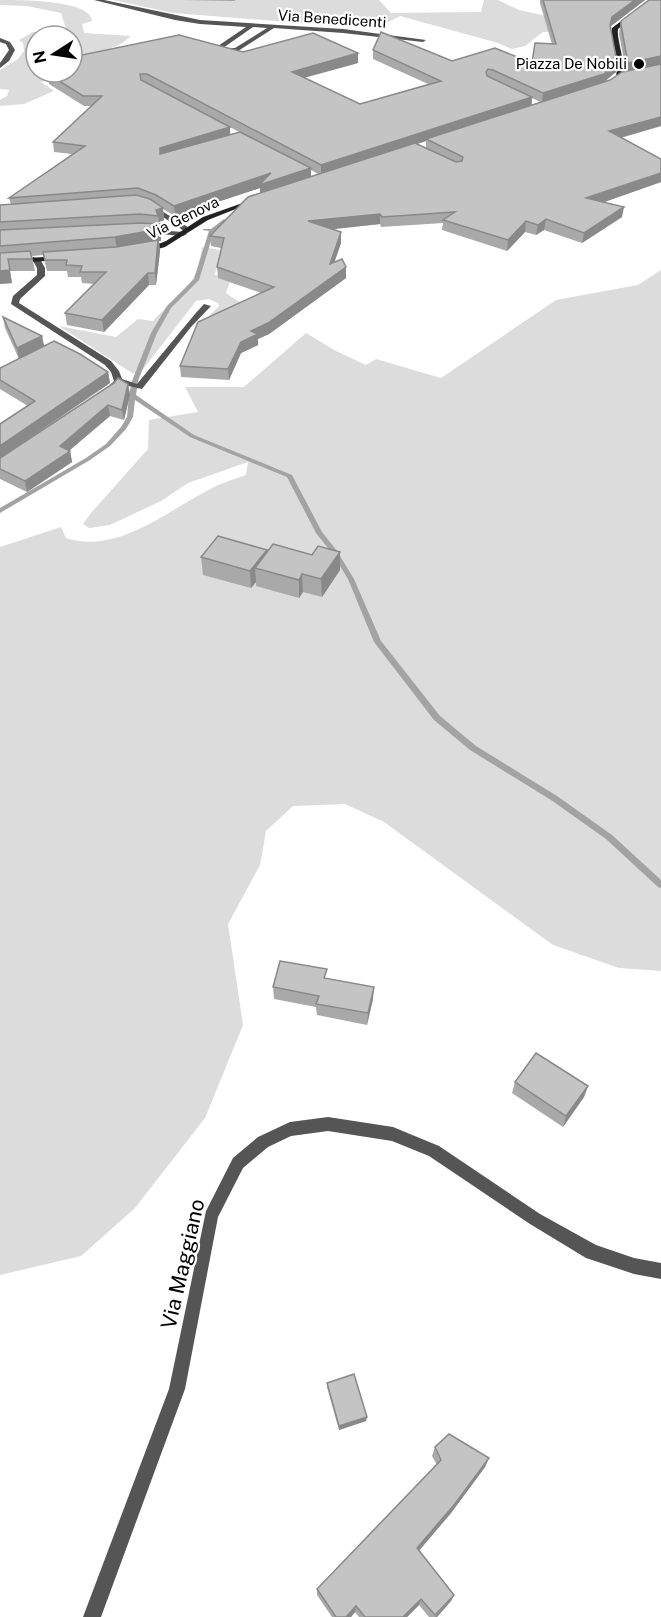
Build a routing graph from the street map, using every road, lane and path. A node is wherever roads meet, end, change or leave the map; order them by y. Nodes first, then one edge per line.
1 (97, 0) edge
2 (652, 0) edge
3 (252, 25) junction
4 (272, 27) junction
5 (0, 40) edge
6 (423, 40) dead end
7 (0, 66) edge
8 (630, 75) edge
9 (619, 78) junction
10 (606, 86) edge
11 (264, 198) edge
12 (139, 203) edge
13 (132, 231) edge
14 (185, 231) junction
15 (139, 251) edge
16 (71, 257) edge
17 (36, 259) junction
18 (0, 262) edge
19 (207, 306) dead end
20 (70, 339) junction
21 (60, 344) edge
22 (118, 381) junction
23 (102, 396) edge
24 (661, 1271) edge
25 (92, 1617) edge

1 - 3 street, Via Benedicenti
2 - 9 main road
3 - 4 street, Via Benedicenti
3 - 4 street
4 - 6 street, Via Benedicenti
5 - 7 street
8 - 9 street
9 - 10 main road
11 - 14 main road, Via Genova
12 - 14 street
13 - 14 street
14 - 15 main road, Via Genova
16 - 17 main road
17 - 18 main road
17 - 20 street
19 - 22 street
20 - 21 street
20 - 22 street
22 - 23 street
24 - 25 street, Via Maggiano

